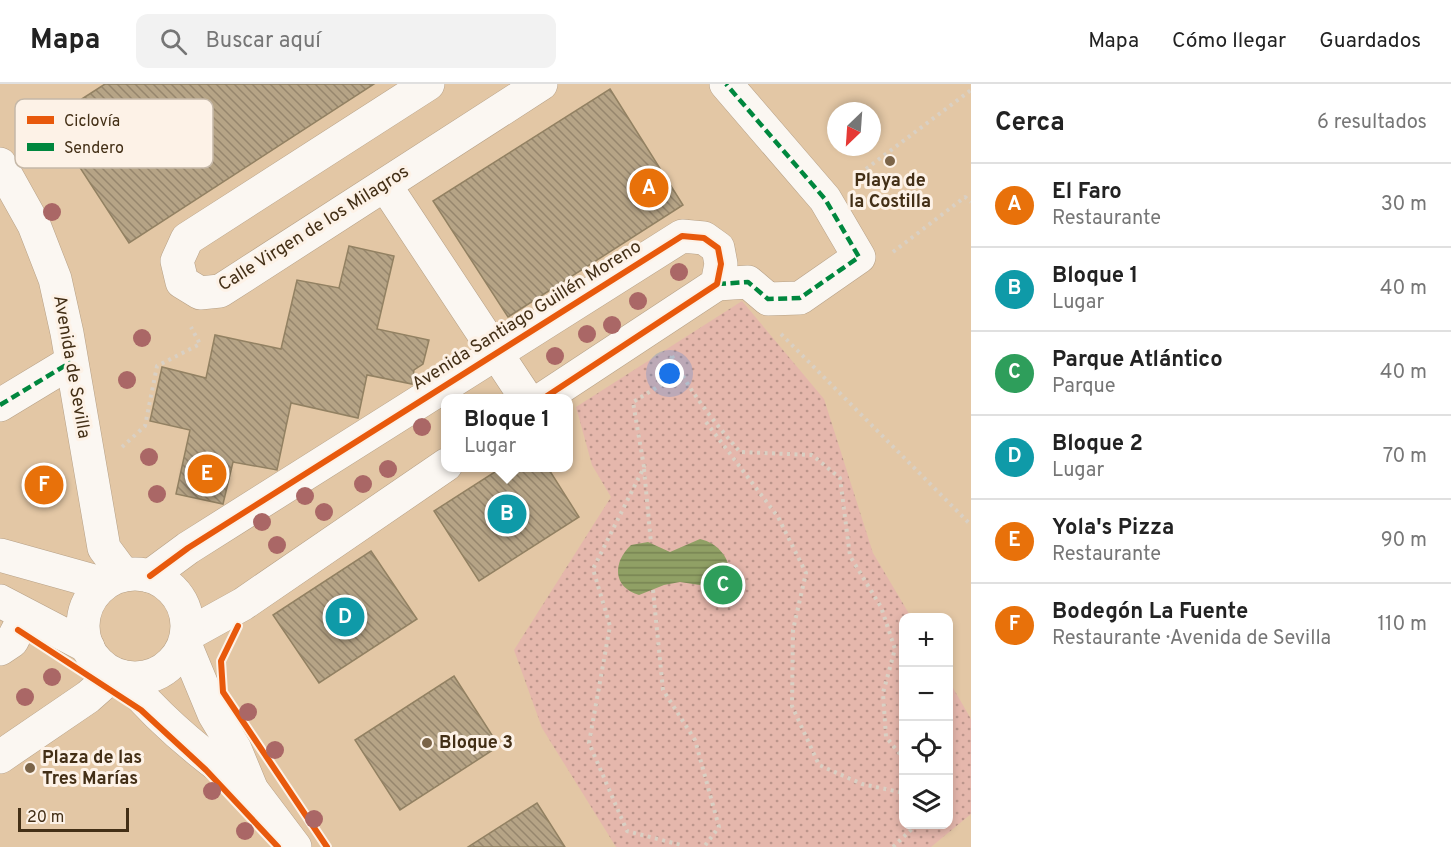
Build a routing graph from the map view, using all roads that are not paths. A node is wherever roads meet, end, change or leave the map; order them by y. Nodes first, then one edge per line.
1 (428, 84) edge
2 (541, 84) edge
3 (726, 84) edge
4 (0, 164) edge
5 (385, 185) junction
6 (717, 284) junction
7 (496, 352) junction
8 (71, 362) junction
9 (523, 394) edge
10 (552, 394) edge
11 (0, 405) edge
12 (441, 468) edge
13 (0, 555) edge
14 (126, 578) junction
15 (13, 609) edge
16 (186, 639) junction
17 (88, 647) junction
18 (0, 649) edge
19 (119, 675) junction
20 (0, 757) edge
21 (252, 790) junction
22 (295, 847) edge

1 - 5 street, Calle Virgen de los Milagros
2 - 5 street, Calle Virgen de los Milagros
3 - 6 street
4 - 8 street, Avenida de Sevilla
5 - 7 street, Avenida Santiago Guillén Moreno
6 - 7 street, Avenida Santiago Guillén Moreno
6 - 10 street
7 - 9 street, Avenida Santiago Guillén Moreno
7 - 14 street, Avenida Santiago Guillén Moreno
8 - 11 street
8 - 14 street, Avenida de Sevilla
12 - 16 street
13 - 14 street
14 - 16 street
14 - 17 street
15 - 17 street
15 - 18 street
16 - 19 street
16 - 21 street
17 - 19 street
19 - 20 street
19 - 21 street
21 - 22 street

